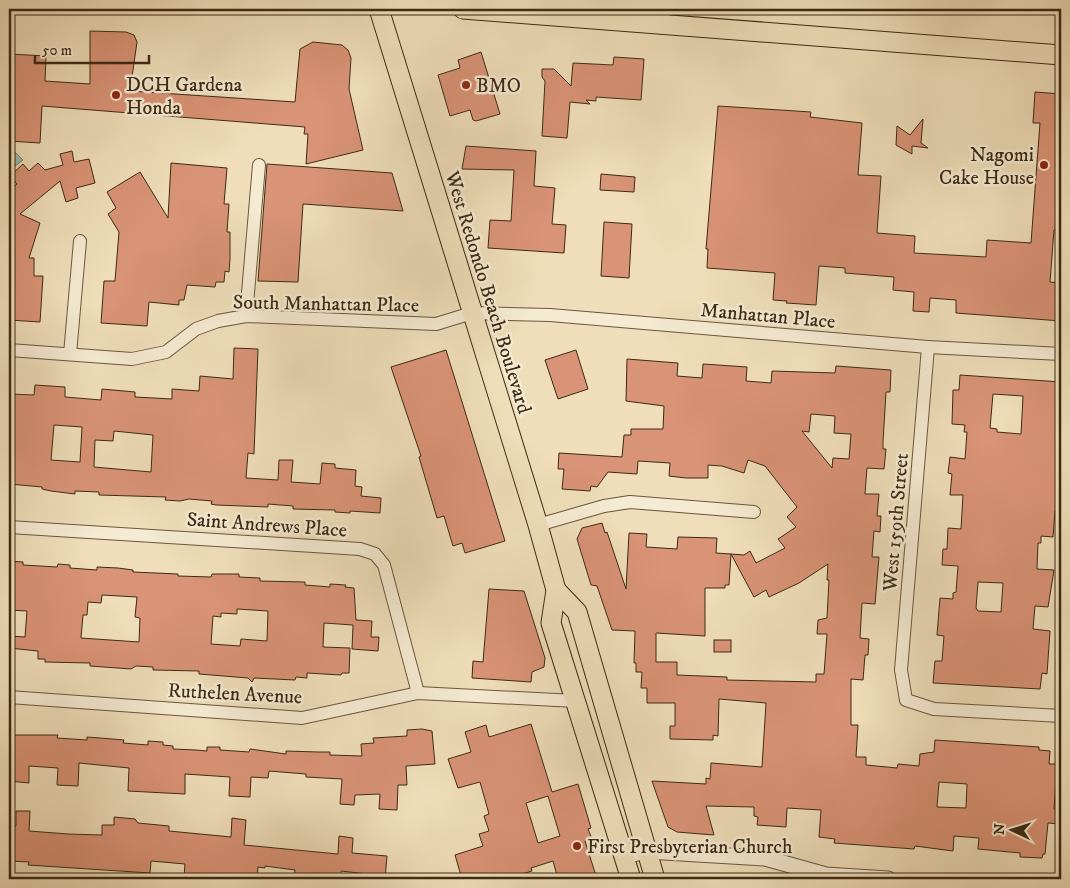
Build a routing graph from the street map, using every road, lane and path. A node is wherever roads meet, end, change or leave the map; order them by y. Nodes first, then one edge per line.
1 (378, 9) edge
2 (463, 9) edge
3 (662, 17) edge
4 (1061, 55) edge
5 (259, 165) dead end
6 (80, 241) dead end
7 (472, 313) junction
8 (246, 316) junction
9 (928, 347) junction
10 (9, 350) edge
11 (70, 354) junction
12 (1061, 354) edge
13 (754, 512) dead end
14 (538, 525) junction
15 (9, 527) edge
16 (556, 590) junction
17 (418, 693) junction
18 (9, 697) edge
19 (576, 702) junction
20 (1061, 716) edge
21 (647, 851) junction
22 (624, 856) junction
23 (631, 879) edge
24 (655, 879) edge
25 (888, 879) edge

1 - 7 main road, West Redondo Beach Boulevard
2 - 3 main road
3 - 4 main road
5 - 8 street
6 - 11 street
7 - 8 street, South Manhattan Place
7 - 9 street, Manhattan Place
7 - 14 main road, West Redondo Beach Boulevard
8 - 11 street, South Manhattan Place
9 - 12 street, Manhattan Place
9 - 20 street, West 159th Street
10 - 11 street, South Manhattan Place
13 - 14 street
14 - 16 main road, West Redondo Beach Boulevard
15 - 17 street, Saint Andrews Place
16 - 19 main road, West Redondo Beach Boulevard
16 - 21 main road, West Redondo Beach Boulevard
17 - 18 street, Ruthelen Avenue
17 - 19 street, Ruthelen Avenue
19 - 22 main road, West Redondo Beach Boulevard
21 - 22 street
21 - 24 main road, West Redondo Beach Boulevard
21 - 25 street
22 - 23 main road, West Redondo Beach Boulevard

